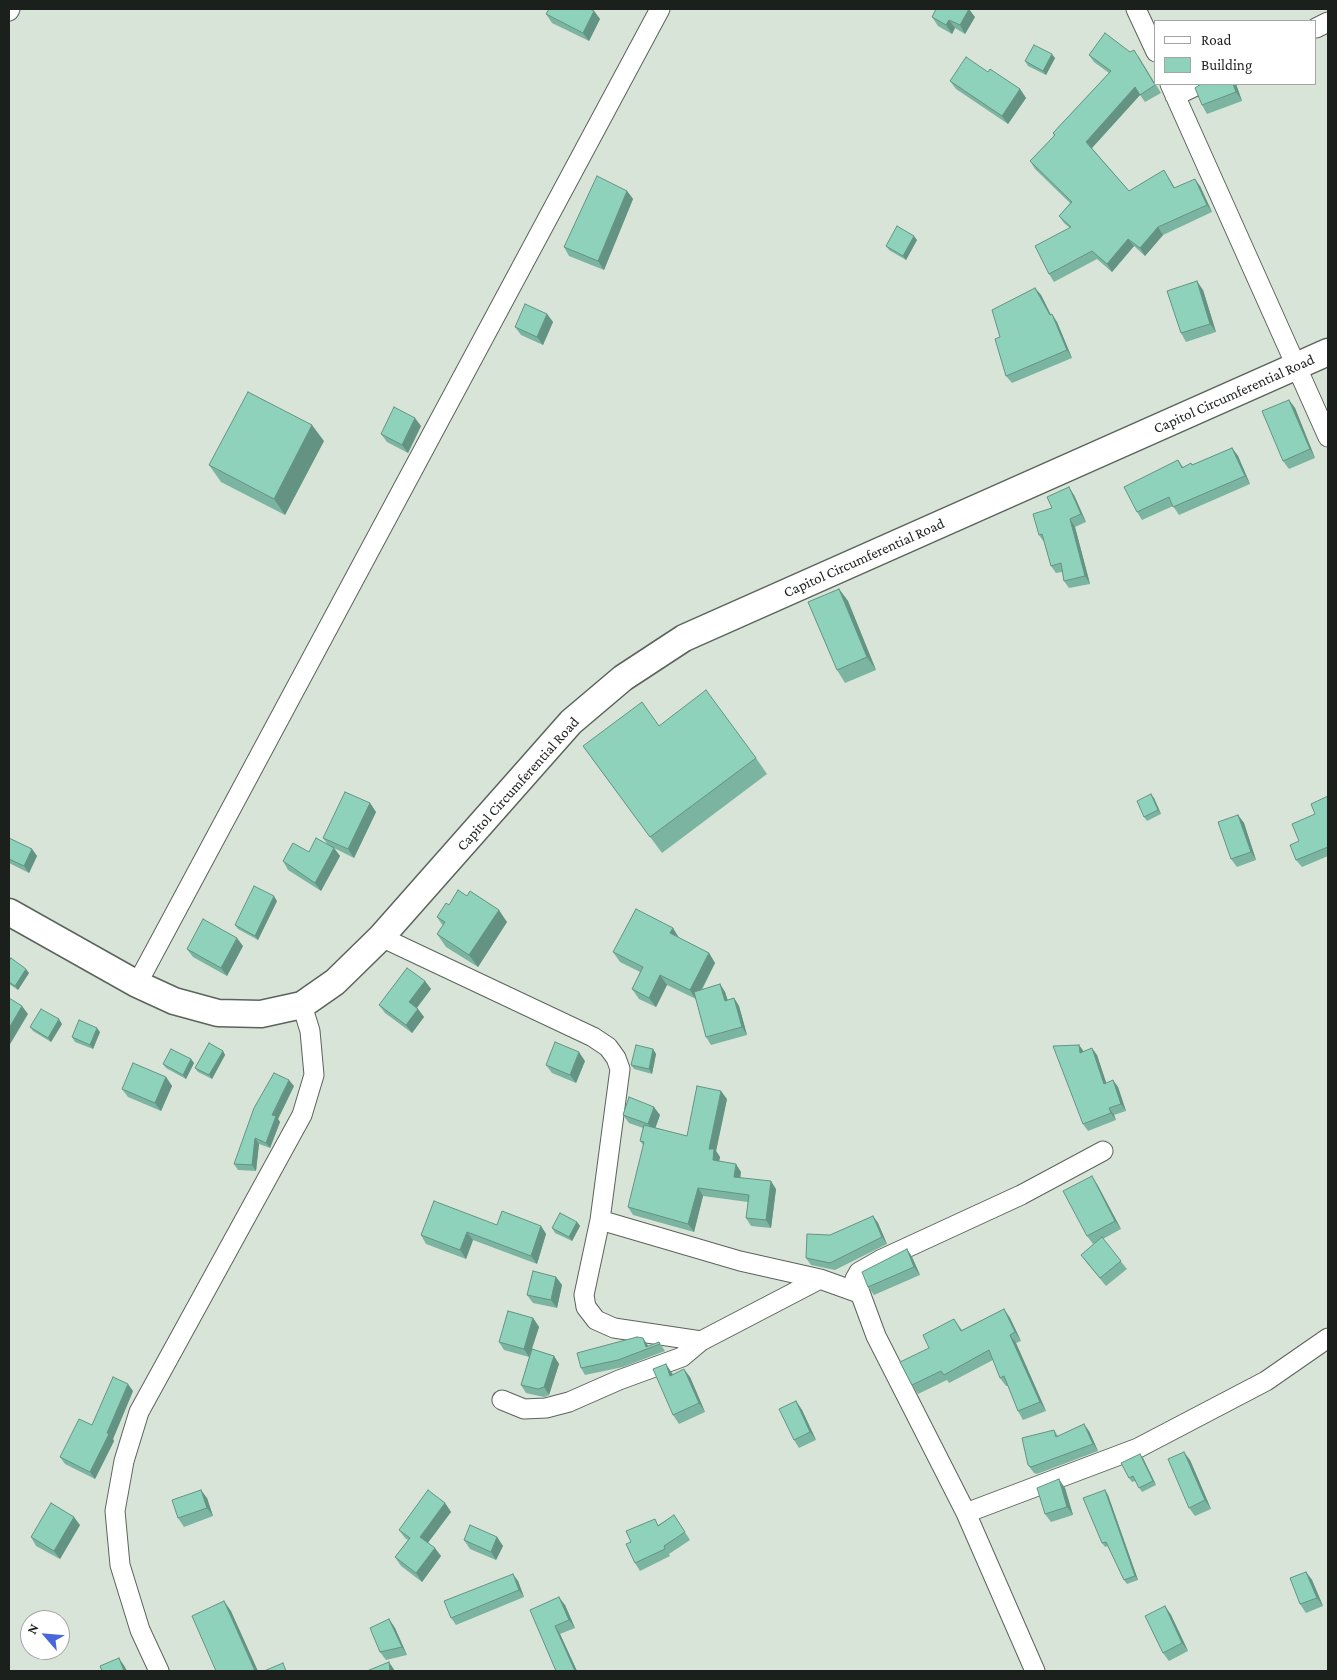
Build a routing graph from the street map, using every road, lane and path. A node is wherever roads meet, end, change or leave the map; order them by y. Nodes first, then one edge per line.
1 (660, 9) edge
2 (1136, 9) edge
3 (1154, 48) edge
4 (1196, 85) edge
5 (1173, 90) edge
6 (1328, 352) edge
7 (1296, 366) junction
8 (1328, 437) edge
9 (9, 912) edge
10 (381, 937) junction
11 (137, 984) junction
12 (302, 1005) junction
13 (1103, 1151) dead end
14 (600, 1220) junction
15 (820, 1279) junction
16 (860, 1293) junction
17 (1328, 1338) edge
18 (701, 1341) junction
19 (502, 1400) dead end
20 (966, 1513) junction
21 (159, 1671) edge
22 (1035, 1671) edge

1 - 11 street
2 - 3 street
4 - 5 street
5 - 7 street
6 - 7 main road, Capitol Circumferential Road
7 - 8 street
7 - 10 main road, Capitol Circumferential Road
9 - 11 main road, Capitol Circumferential Road
10 - 12 main road, Capitol Circumferential Road
10 - 14 street
11 - 12 main road, Capitol Circumferential Road
12 - 21 street
13 - 16 street
14 - 15 street
14 - 18 street
15 - 16 street
15 - 18 street
16 - 20 street
17 - 20 street
18 - 19 street
20 - 22 street

